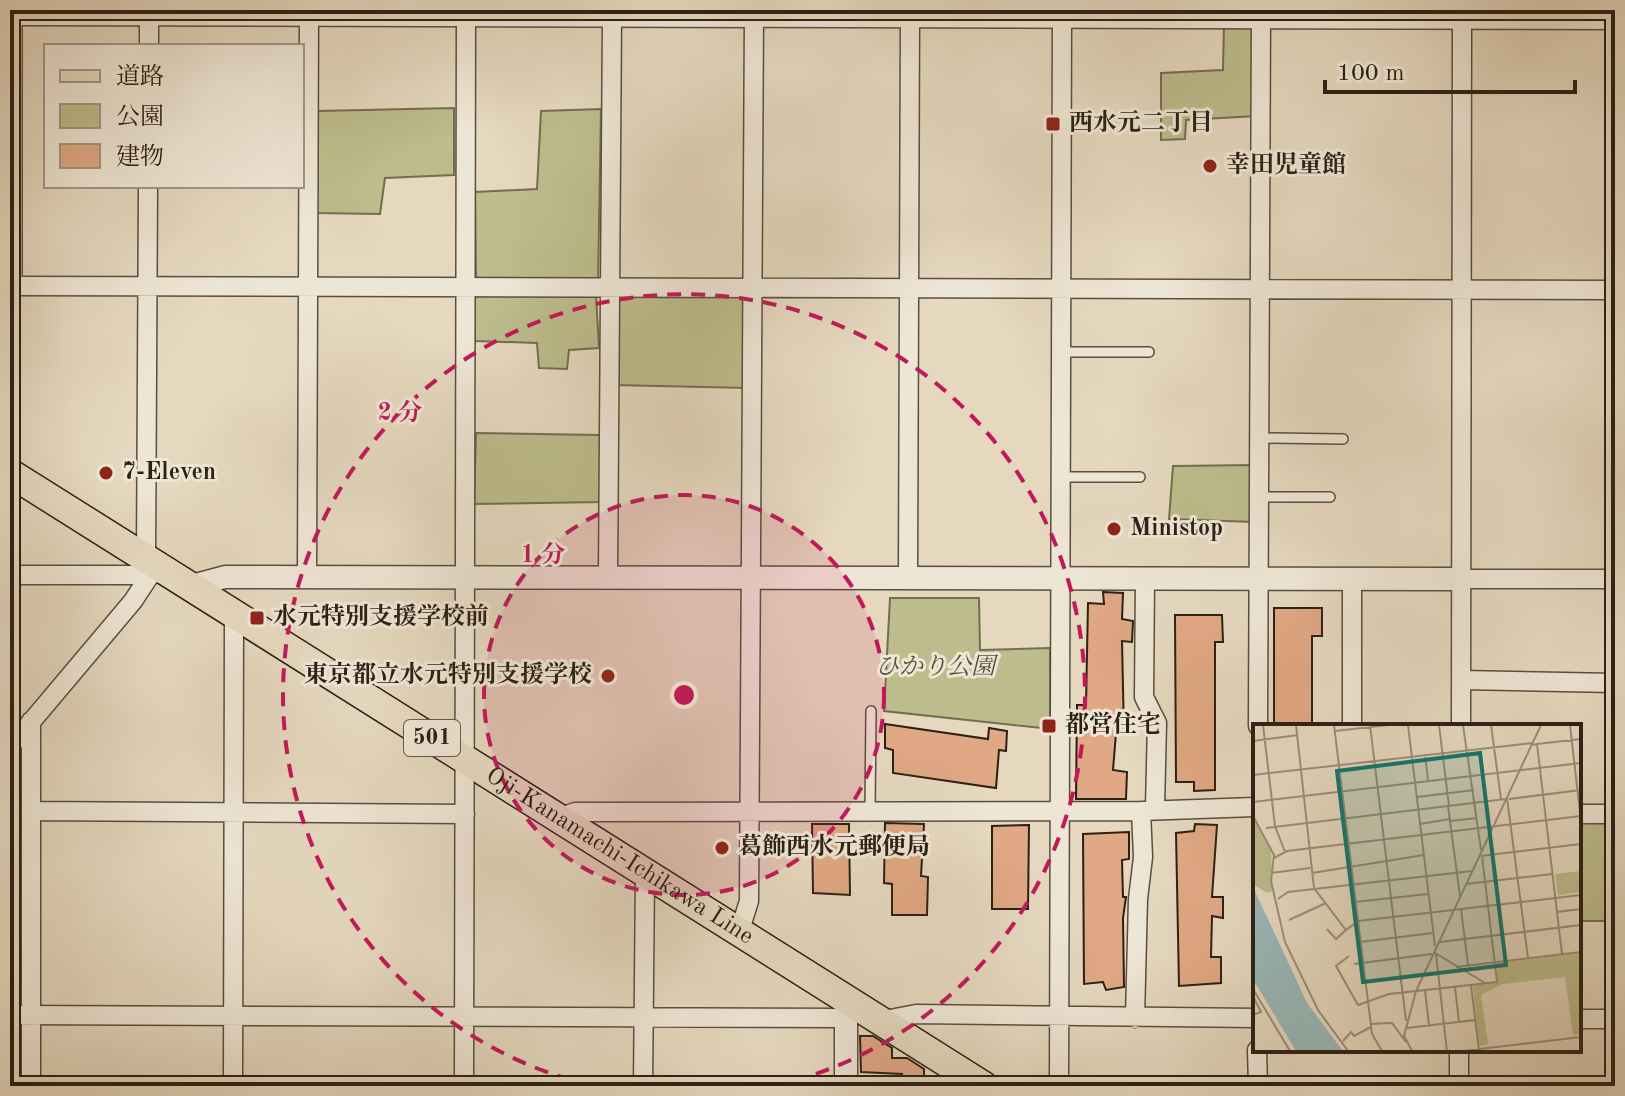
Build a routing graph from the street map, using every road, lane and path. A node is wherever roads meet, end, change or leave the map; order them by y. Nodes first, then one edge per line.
1 (149, 12) edge
2 (652, 12) edge
3 (466, 13) edge
4 (754, 13) edge
5 (1062, 13) edge
6 (1261, 13) edge
7 (14, 14) edge
8 (309, 14) junction
9 (910, 14) edge
10 (1462, 14) edge
11 (612, 15) junction
12 (1615, 18) edge
13 (149, 44) edge
14 (148, 188) edge
15 (14, 286) edge
16 (148, 286) junction
17 (309, 286) junction
18 (752, 286) junction
19 (467, 287) junction
20 (611, 287) junction
21 (909, 287) junction
22 (1060, 287) junction
23 (1260, 288) junction
24 (1462, 289) junction
25 (1615, 290) edge
26 (1060, 352) junction
27 (1149, 352) dead end
28 (1260, 438) junction
29 (1343, 439) dead end
30 (10, 473) edge
31 (1060, 477) junction
32 (1140, 477) dead end
33 (1260, 497) junction
34 (1330, 497) dead end
35 (151, 566) junction
36 (10, 575) edge
37 (307, 576) junction
38 (608, 577) junction
39 (465, 578) junction
40 (750, 578) junction
41 (908, 578) junction
42 (1060, 578) junction
43 (1145, 578) junction
44 (1259, 579) junction
45 (1352, 579) junction
46 (1460, 579) junction
47 (1615, 579) edge
48 (188, 587) junction
49 (234, 617) junction
50 (1461, 680) junction
51 (1615, 683) edge
52 (871, 711) dead end
53 (31, 721) junction
54 (1258, 724) edge
55 (1352, 724) edge
56 (1461, 724) edge
57 (10, 747) edge
58 (465, 759) junction
59 (1253, 807) edge
60 (1148, 810) junction
61 (32, 811) junction
62 (750, 811) junction
63 (870, 811) junction
64 (1058, 812) junction
65 (233, 813) junction
66 (465, 814) junction
67 (1581, 814) edge
68 (1615, 814) edge
69 (563, 823) junction
70 (645, 874) junction
71 (739, 933) junction
72 (850, 1011) junction
73 (233, 1014) junction
74 (10, 1015) edge
75 (31, 1015) junction
76 (465, 1016) junction
77 (643, 1016) junction
78 (1059, 1017) junction
79 (1135, 1018) junction
80 (1253, 1018) edge
81 (1581, 1019) edge
82 (1615, 1019) edge
83 (880, 1021) junction
84 (1257, 1052) edge
85 (1459, 1052) edge
86 (31, 1086) edge
87 (233, 1086) edge
88 (464, 1086) edge
89 (643, 1086) edge
90 (846, 1086) edge
91 (984, 1086) edge
92 (1059, 1086) edge
93 (1258, 1086) edge
94 (1459, 1086) edge

1 - 7 street
1 - 8 street
1 - 13 street
2 - 4 street
2 - 11 street
3 - 8 street
3 - 11 street
3 - 19 street
4 - 9 street
4 - 18 street
5 - 6 street
5 - 9 street
5 - 22 street
6 - 10 street
6 - 23 street
7 - 15 lane
8 - 17 street
9 - 21 street
10 - 12 street
10 - 24 street
11 - 20 street
14 - 16 street
15 - 16 street
16 - 17 street
16 - 35 street
17 - 19 street
17 - 37 street
18 - 20 street
18 - 21 street
18 - 40 street
19 - 20 street
19 - 39 street
20 - 38 street
21 - 22 street
21 - 41 street
22 - 23 street
22 - 26 street
23 - 24 street
23 - 28 street
24 - 25 street
24 - 46 street
26 - 27 lane
26 - 31 street
28 - 29 lane
28 - 33 street
30 - 35 main road, Oji-Kanamachi-Ichikawa Line / 501
31 - 32 lane
31 - 42 street
33 - 34 lane
33 - 44 street
35 - 36 street
35 - 48 main road, Oji-Kanamachi-Ichikawa Line / 501
35 - 53 street
37 - 39 street
37 - 48 street
38 - 39 street
38 - 40 street
39 - 58 street
40 - 41 street
40 - 62 street
41 - 42 street
42 - 43 street
42 - 64 street
43 - 44 street
43 - 60 street
44 - 45 street
44 - 54 street
45 - 46 street
45 - 55 street
46 - 47 street
46 - 50 street
48 - 49 main road, Oji-Kanamachi-Ichikawa Line / 501
49 - 58 main road, Oji-Kanamachi-Ichikawa Line / 501
49 - 65 street
50 - 51 street
50 - 56 street
52 - 63 lane
53 - 57 street
53 - 61 street
58 - 66 street
58 - 69 main road, Oji-Kanamachi-Ichikawa Line / 501
59 - 60 street
60 - 64 street
60 - 79 street
61 - 65 street
61 - 75 street
62 - 63 street
62 - 69 street
62 - 71 street
63 - 64 street
64 - 78 street
65 - 66 street
65 - 73 street
66 - 76 street
67 - 68 street
69 - 70 main road, Oji-Kanamachi-Ichikawa Line / 501
70 - 71 main road, Oji-Kanamachi-Ichikawa Line / 501
70 - 77 street
71 - 72 main road, Oji-Kanamachi-Ichikawa Line / 501
72 - 77 street
72 - 83 main road, Oji-Kanamachi-Ichikawa Line / 501
72 - 90 street
73 - 75 street
73 - 76 street
73 - 87 street
74 - 75 street
75 - 86 street
76 - 77 street
76 - 88 street
77 - 89 street
78 - 79 street
78 - 83 street
78 - 92 street
79 - 80 street
81 - 82 street
83 - 91 main road, Oji-Kanamachi-Ichikawa Line / 501
84 - 93 street
85 - 94 street

